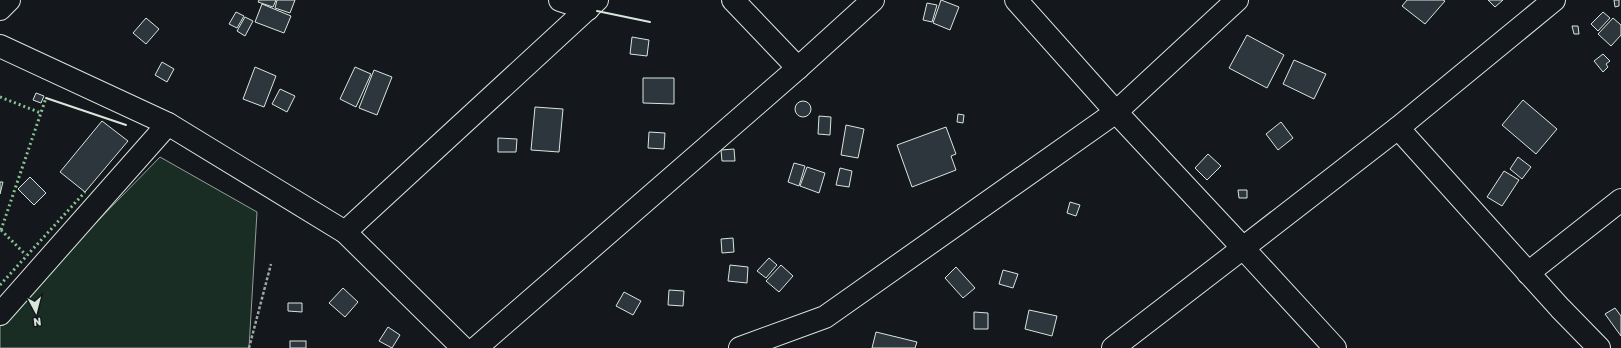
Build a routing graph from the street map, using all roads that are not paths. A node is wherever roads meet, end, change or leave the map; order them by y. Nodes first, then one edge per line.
1 (9, 0) edge
2 (560, 0) edge
3 (733, 0) edge
4 (873, 0) edge
5 (1016, 0) edge
6 (1237, 0) edge
7 (1554, 0) edge
8 (592, 5) edge
9 (0, 9) edge
10 (0, 46) edge
11 (798, 68) junction
12 (1116, 112) junction
13 (168, 124) junction
14 (1398, 128) junction
15 (1621, 200) edge
16 (345, 232) junction
17 (1243, 248) junction
18 (1528, 273) junction
19 (0, 314) edge
20 (463, 348) edge
21 (476, 348) edge
22 (740, 348) edge
23 (1113, 348) edge
24 (1335, 348) edge
25 (1600, 348) edge

1 - 9 street
2 - 8 street
3 - 11 street
4 - 11 street
5 - 12 street
6 - 12 street
7 - 14 street
8 - 16 street
10 - 13 street
11 - 21 street
12 - 17 street
12 - 22 street
13 - 16 street
13 - 19 street
14 - 17 street
14 - 18 street
15 - 18 street
16 - 20 street
17 - 23 street
17 - 24 street
18 - 25 street

